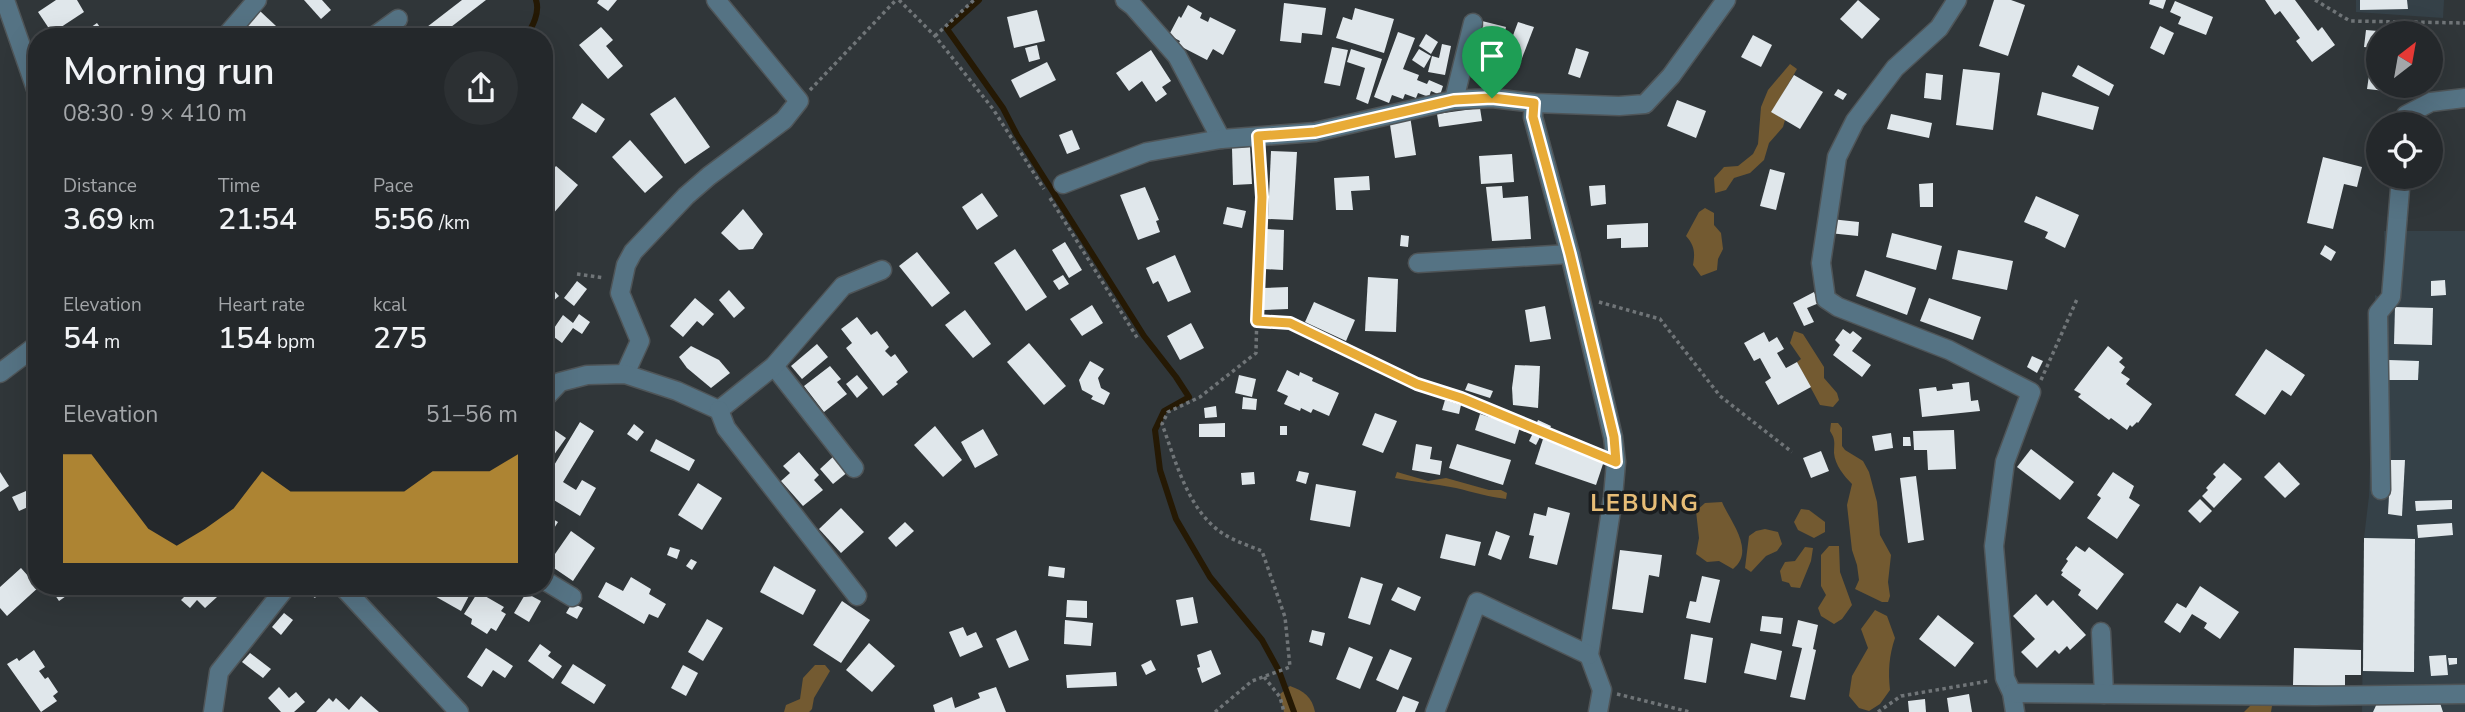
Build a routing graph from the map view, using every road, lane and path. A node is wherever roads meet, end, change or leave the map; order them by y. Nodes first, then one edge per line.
1 (5, 0) edge
2 (257, 0) edge
3 (716, 0) edge
4 (897, 0) edge
5 (974, 0) edge
6 (1125, 0) edge
7 (1726, 0) edge
8 (1956, 0) edge
9 (2315, 0) edge
10 (398, 19) dead end
11 (1473, 23) dead end
12 (2465, 23) edge
13 (233, 28) edge
14 (386, 28) edge
15 (935, 36) junction
16 (28, 66) edge
17 (2465, 98) edge
18 (1454, 100) junction
19 (799, 101) junction
20 (1534, 103) junction
21 (2410, 112) edge
22 (1258, 136) junction
23 (1221, 139) junction
24 (1063, 184) joint
25 (2400, 189) edge
26 (1047, 193) junction
27 (1570, 254) junction
28 (1418, 263) dead end
29 (882, 270) dead end
30 (577, 274) dead end
31 (623, 281) junction
32 (2078, 297) dead end
33 (1580, 298) junction
34 (1257, 321) junction
35 (1138, 340) dead end
36 (28, 352) edge
37 (774, 366) junction
38 (0, 373) edge
39 (625, 374) junction
40 (553, 389) edge
41 (2031, 392) junction
42 (719, 410) junction
43 (1792, 452) dead end
44 (1616, 462) junction
45 (854, 468) dead end
46 (2381, 490) dead end
47 (553, 585) edge
48 (280, 595) edge
49 (353, 595) edge
50 (857, 596) dead end
51 (572, 597) dead end
52 (2101, 632) dead end
53 (1589, 655) junction
54 (1264, 677) junction
55 (2008, 686) junction
56 (1602, 690) junction
57 (2104, 694) junction
58 (2465, 694) edge
59 (213, 712) edge
60 (458, 712) edge
61 (1215, 712) edge
62 (1284, 712) edge
63 (1435, 712) edge
64 (1598, 712) edge
65 (1690, 712) edge
66 (1878, 712) edge
67 (2015, 712) edge

1 - 16 street
2 - 13 street
3 - 19 street
4 - 15 path
4 - 19 path
5 - 15 path
6 - 23 street
7 - 20 street
8 - 41 street
9 - 12 path
10 - 14 street
11 - 18 street
15 - 26 path
17 - 21 street
18 - 20 street
18 - 22 street
19 - 31 street
20 - 27 street
22 - 23 street
22 - 34 path
23 - 24 street
24 - 26 path
25 - 46 street
26 - 35 path
27 - 28 street
27 - 33 street
29 - 37 street
30 - 31 path
31 - 39 street
32 - 41 path
33 - 43 path
33 - 44 street
34 - 44 path
34 - 54 path
36 - 38 street
37 - 42 street
37 - 45 street
39 - 40 street
39 - 42 street
41 - 55 street
42 - 50 street
44 - 53 street
47 - 51 street
48 - 59 street
49 - 60 street
52 - 57 street
53 - 56 street
53 - 63 street
54 - 61 path
54 - 62 path
55 - 57 street
55 - 66 path
55 - 67 street
56 - 64 street
56 - 65 path
57 - 58 street

